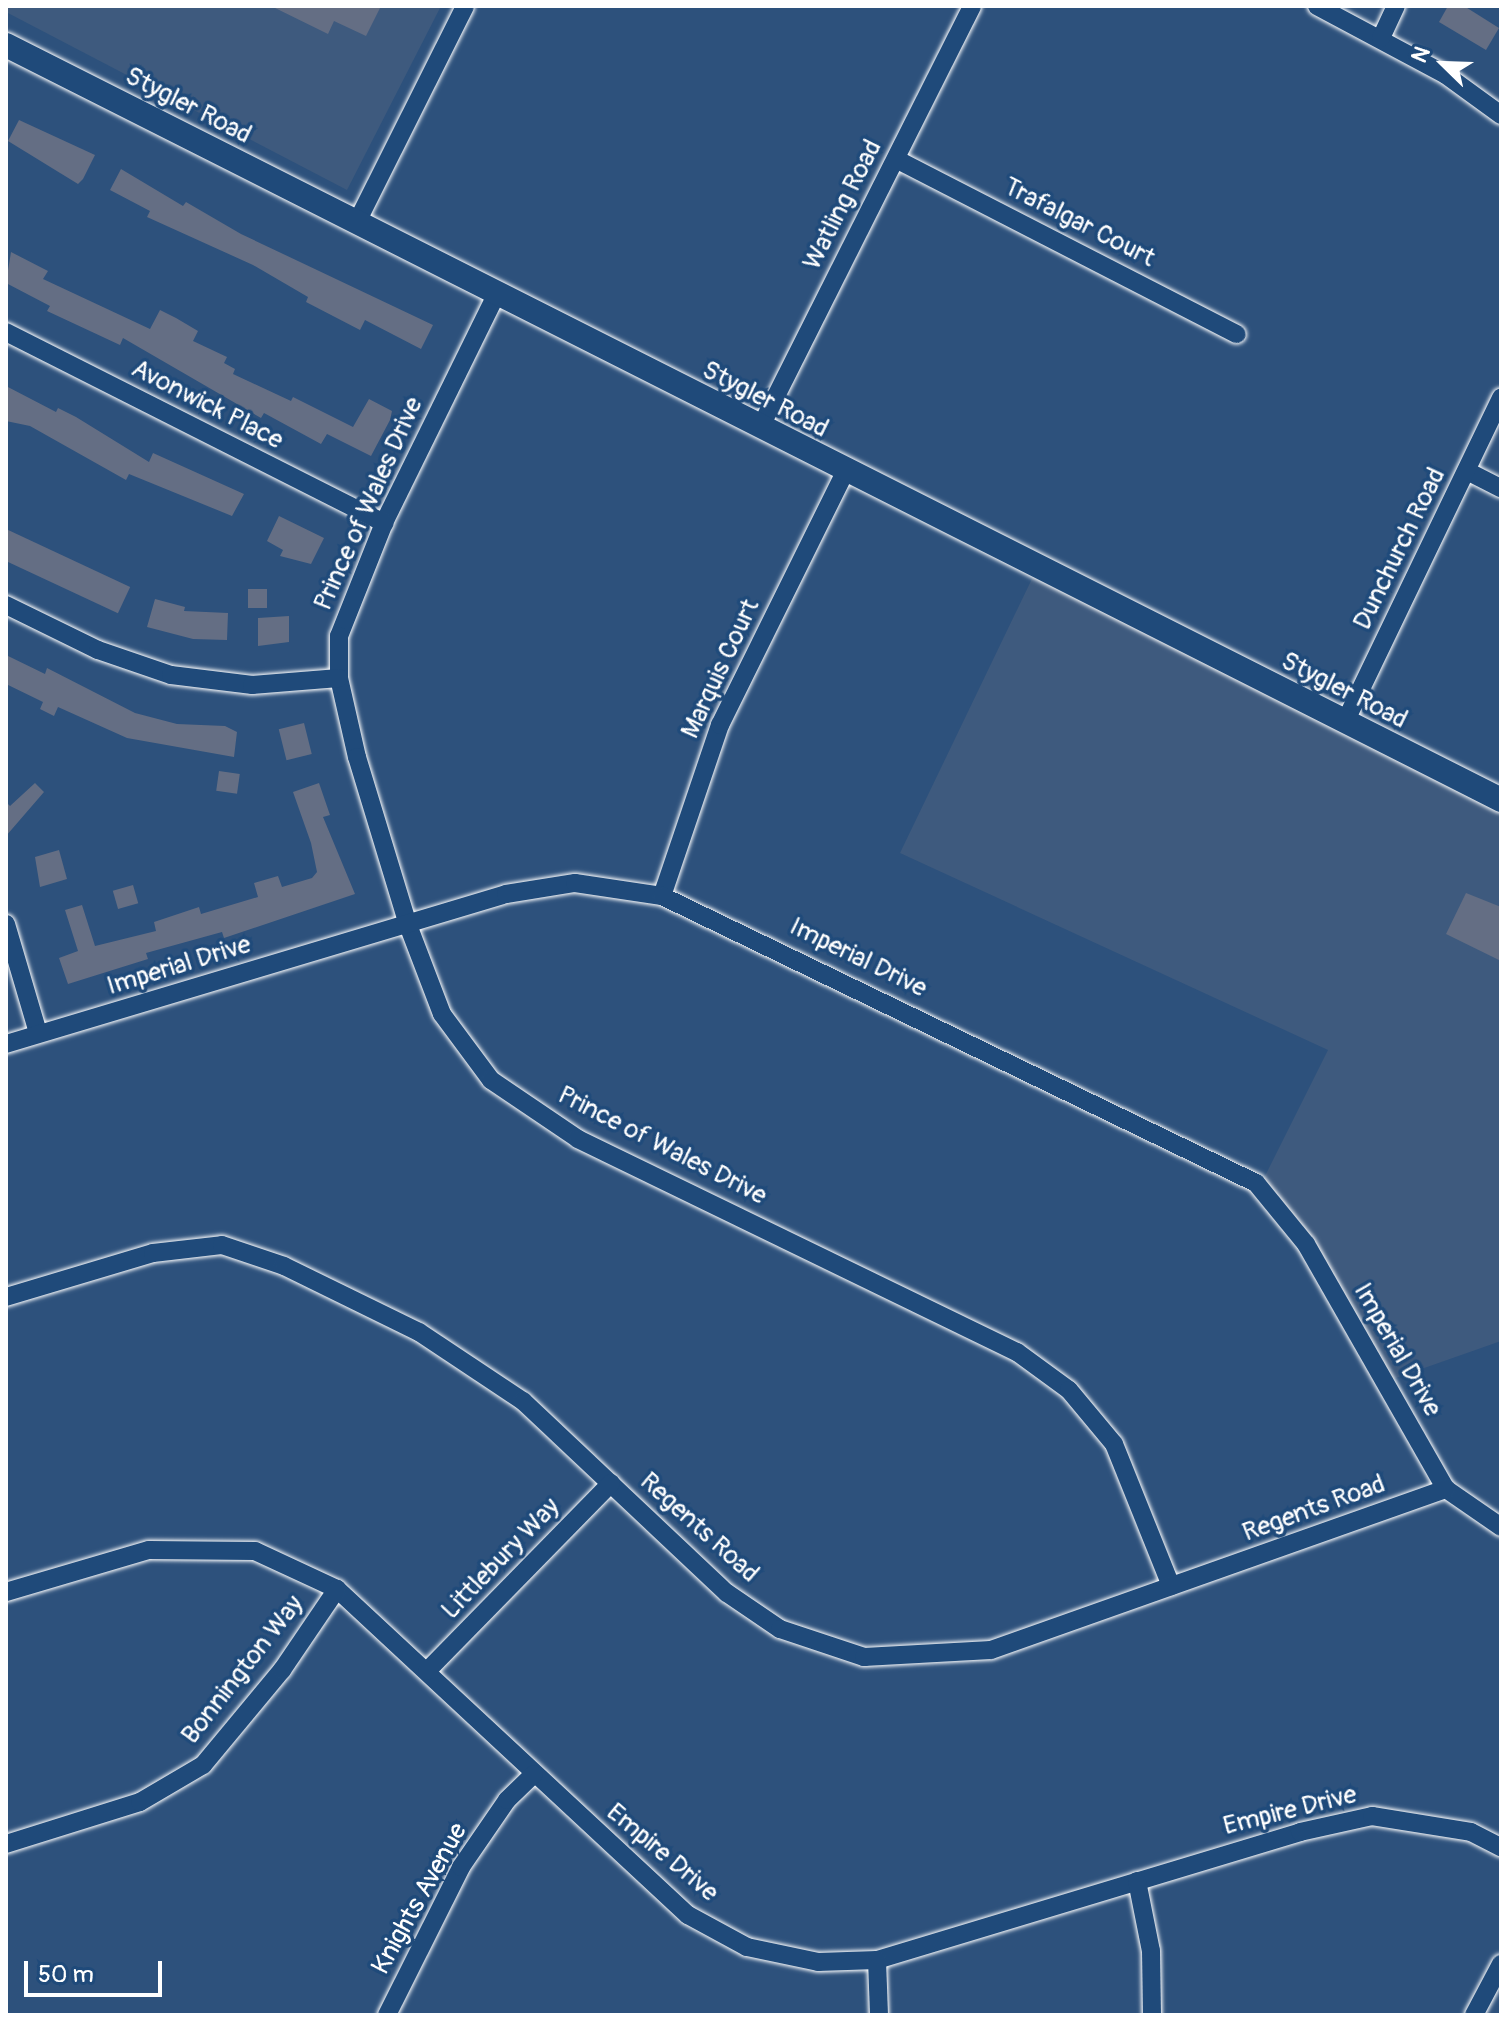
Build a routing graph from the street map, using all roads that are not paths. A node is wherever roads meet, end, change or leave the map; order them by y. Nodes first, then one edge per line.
1 (465, 6) edge
2 (972, 6) edge
3 (1317, 6) edge
4 (1396, 6) edge
5 (1381, 38) junction
6 (6, 45) edge
7 (1501, 115) edge
8 (896, 159) junction
9 (357, 222) junction
10 (496, 295) junction
11 (6, 332) edge
12 (1237, 334) dead end
13 (1501, 398) edge
14 (760, 428) junction
15 (1467, 471) junction
16 (845, 472) junction
17 (1501, 488) edge
18 (384, 523) junction
19 (6, 605) edge
20 (339, 678) junction
21 (1345, 722) junction
22 (1501, 800) edge
23 (662, 896) junction
24 (6, 924) edge
25 (408, 925) junction
26 (38, 1033) junction
27 (6, 1044) edge
28 (6, 1297) edge
29 (611, 1483) junction
30 (1446, 1489) junction
31 (1501, 1527) edge
32 (1171, 1586) junction
33 (337, 1589) junction
34 (6, 1592) edge
35 (427, 1671) junction
36 (534, 1774) junction
37 (6, 1844) edge
38 (1501, 1847) edge
39 (1137, 1881) junction
40 (877, 1960) junction
41 (1501, 1964) edge
42 (387, 2015) edge
43 (879, 2015) edge
44 (1152, 2015) edge
45 (1474, 2015) edge

1 - 9 street
2 - 8 street, Watling Road
3 - 5 street
4 - 5 street
5 - 7 street
6 - 9 main road, Stygler Road
8 - 12 street, Trafalgar Court
8 - 14 street, Watling Road
9 - 10 main road, Stygler Road
10 - 14 main road, Stygler Road
10 - 18 street, Prince of Wales Drive
11 - 18 street, Avonwick Place
13 - 15 street, Dunchurch Road
14 - 16 main road, Stygler Road
15 - 17 street
15 - 21 street, Dunchurch Road
16 - 21 main road, Stygler Road
16 - 23 street, Marquis Court
18 - 20 street, Prince of Wales Drive
19 - 20 street
20 - 25 street, Prince of Wales Drive
21 - 22 main road, Stygler Road
23 - 25 street, Imperial Drive
23 - 30 street, Imperial Drive
24 - 26 street
25 - 26 street, Imperial Drive
25 - 32 street, Prince of Wales Drive
26 - 27 street, Imperial Drive
28 - 29 street, Regents Road
29 - 32 street, Regents Road
29 - 35 street, Littlebury Way
30 - 31 street, Imperial Drive
30 - 32 street, Regents Road
33 - 34 street, Empire Drive
33 - 35 street, Empire Drive
33 - 37 street, Bonnington Way
35 - 36 street, Empire Drive
36 - 40 street, Empire Drive
36 - 42 street, Knights Avenue
38 - 39 street, Empire Drive
39 - 40 street, Empire Drive
39 - 44 street
40 - 43 street
41 - 45 street

